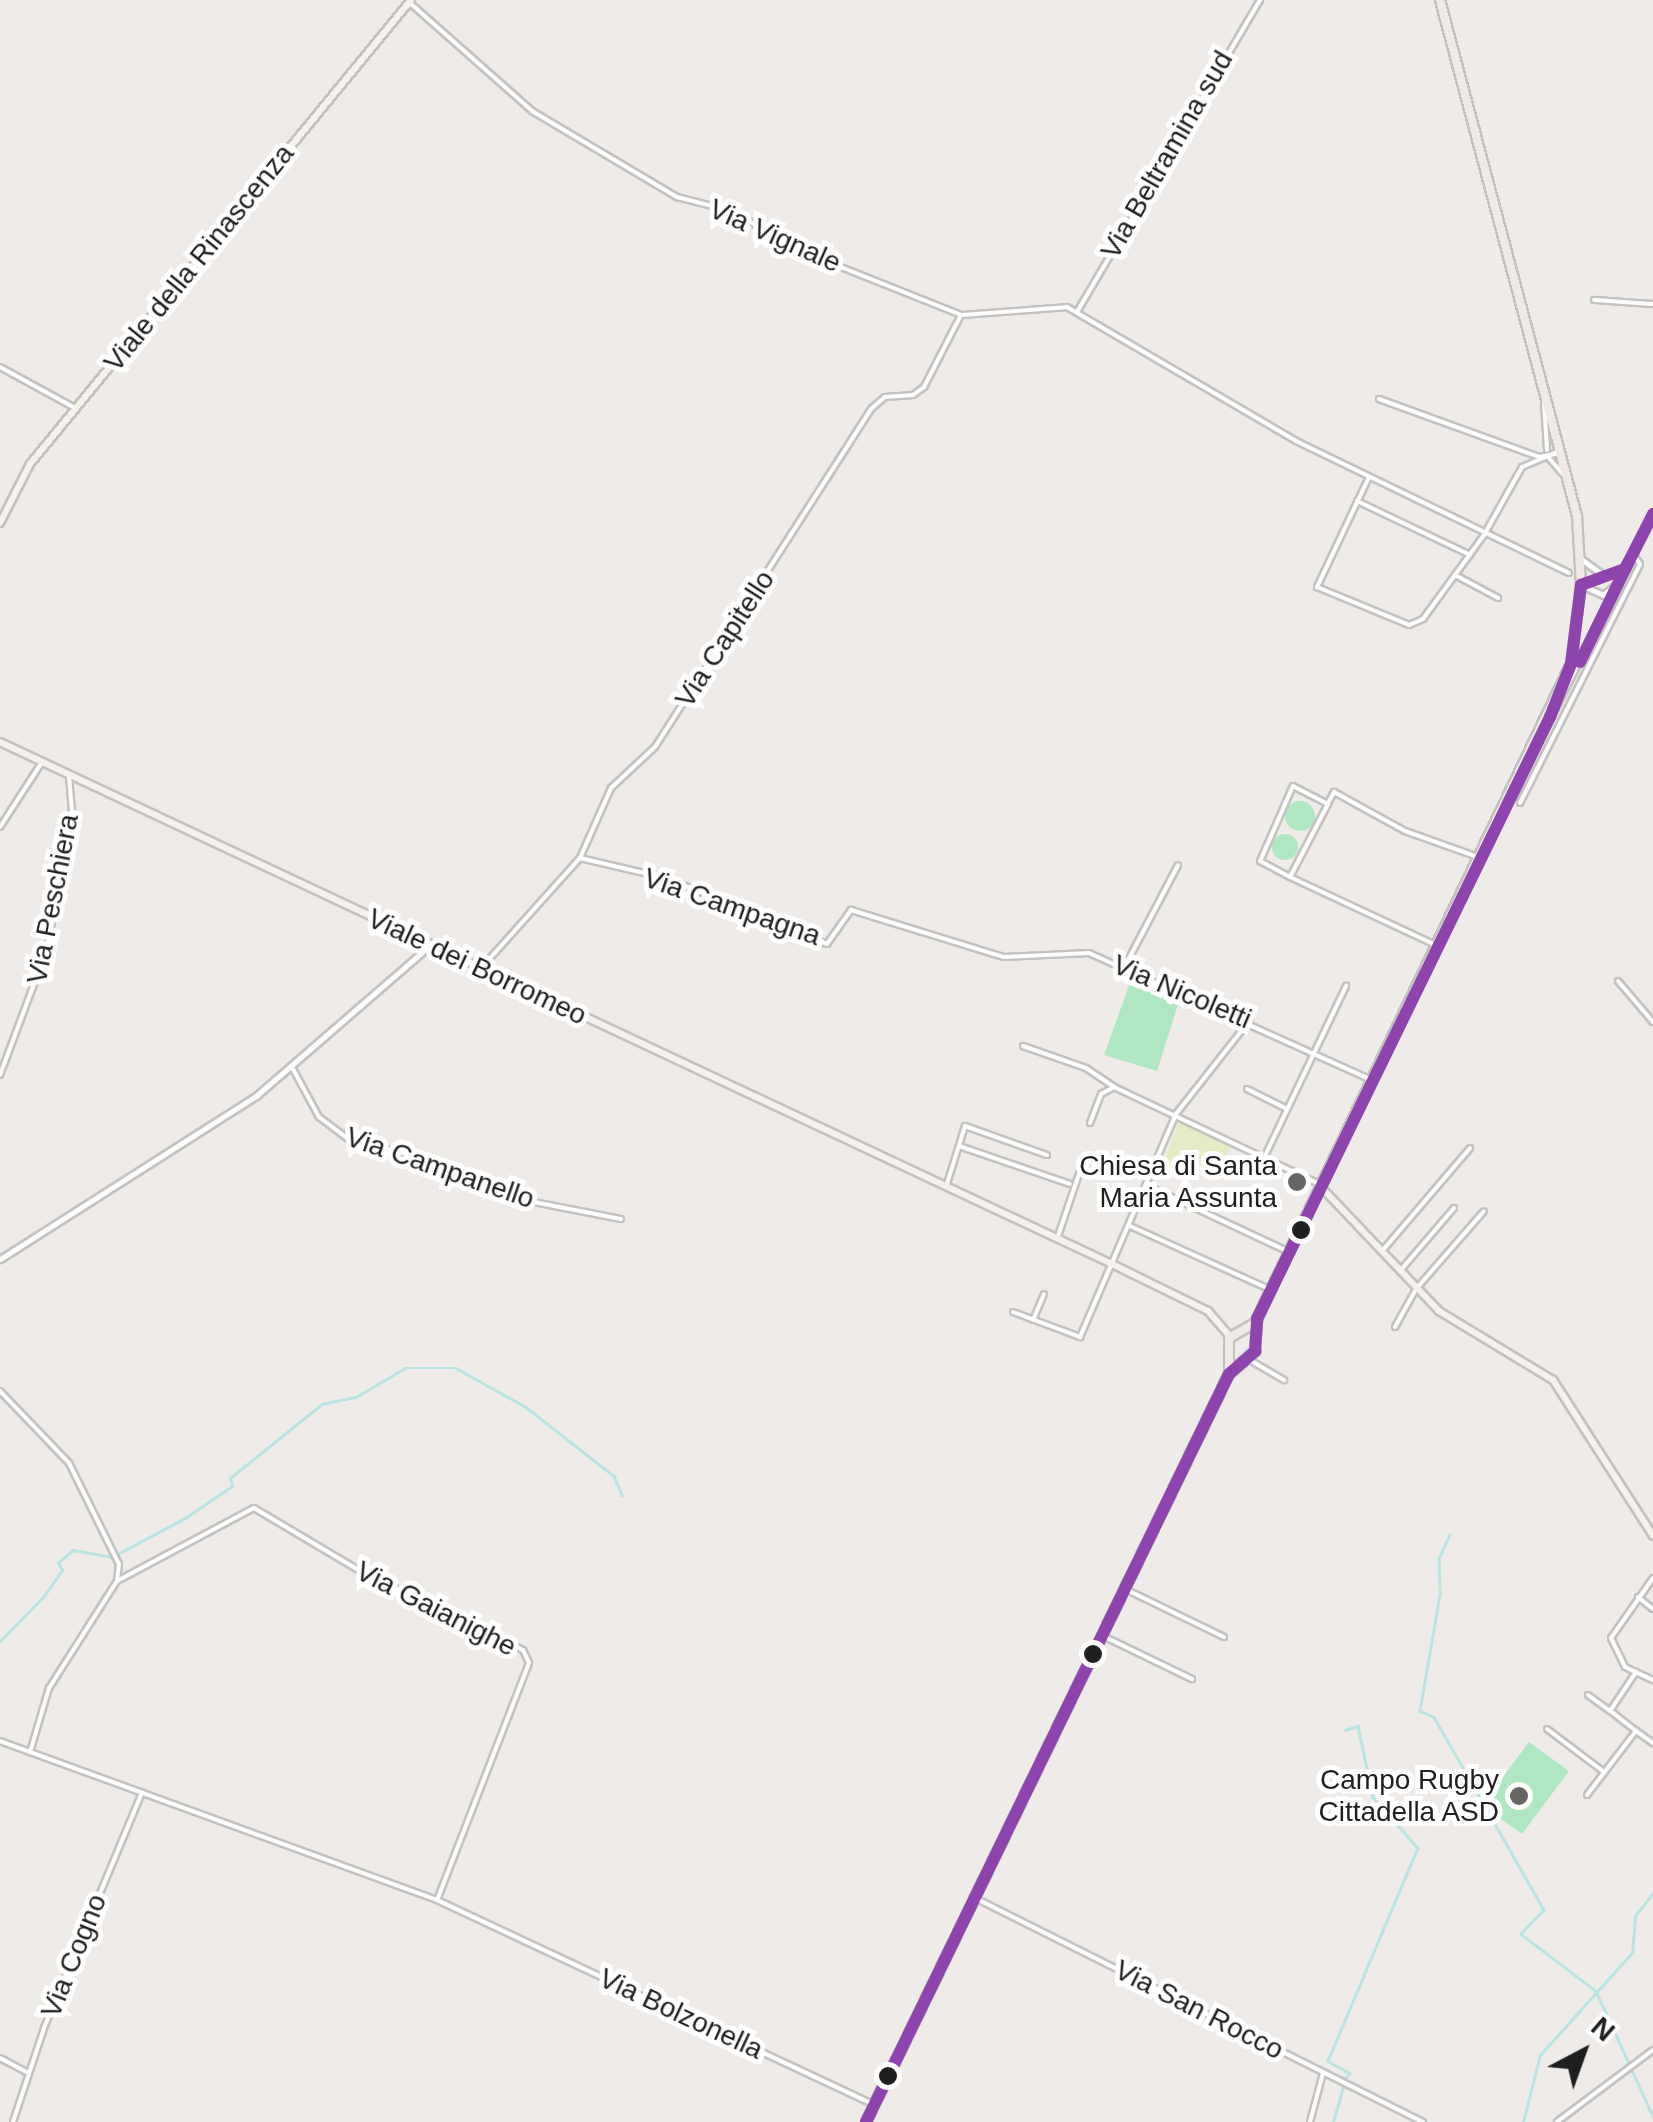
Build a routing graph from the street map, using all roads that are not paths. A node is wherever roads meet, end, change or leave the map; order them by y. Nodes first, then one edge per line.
1 (1260, 0) edge
2 (1440, 0) edge
3 (410, 1) edge
4 (1594, 300) dead end
5 (1653, 304) edge
6 (1077, 312) junction
7 (961, 316) junction
8 (0, 366) edge
9 (1545, 397) junction
10 (1379, 398) dead end
11 (76, 408) junction
12 (1559, 453) junction
13 (1544, 456) junction
14 (1369, 477) junction
15 (1357, 501) junction
16 (1574, 504) junction
17 (1653, 514) edge
18 (0, 523) edge
19 (1485, 530) junction
20 (1633, 554) junction
21 (1470, 555) junction
22 (1580, 559) junction
23 (1625, 568) junction
24 (1455, 574) junction
25 (1569, 574) dead end
26 (1606, 577) junction
27 (1618, 582) junction
28 (1581, 586) junction
29 (1498, 598) dead end
30 (1550, 717) junction
31 (0, 742) edge
32 (42, 762) junction
33 (70, 776) junction
34 (1520, 803) dead end
35 (1328, 804) junction
36 (0, 827) edge
37 (580, 858) junction
38 (1482, 858) junction
39 (1178, 865) dead end
40 (1290, 877) junction
41 (429, 946) junction
42 (1438, 946) junction
43 (981, 952) joint
44 (1124, 968) junction
45 (481, 970) junction
46 (1618, 981) dead end
47 (1346, 986) dead end
48 (1250, 1020) junction
49 (1653, 1022) edge
50 (1023, 1046) dead end
51 (1314, 1052) junction
52 (293, 1068) junction
53 (0, 1075) edge
54 (1372, 1081) junction
55 (1114, 1086) junction
56 (1246, 1089) dead end
57 (1287, 1109) junction
58 (1176, 1114) junction
59 (1090, 1123) dead end
60 (959, 1146) junction
61 (1470, 1148) dead end
62 (1047, 1155) dead end
63 (1264, 1158) junction
64 (1081, 1168) dead end
65 (1070, 1184) dead end
66 (1146, 1186) junction
67 (1321, 1186) junction
68 (946, 1187) junction
69 (1316, 1196) junction
70 (1338, 1201) junction
71 (1454, 1208) dead end
72 (1484, 1211) dead end
73 (621, 1218) dead end
74 (1130, 1226) junction
75 (1058, 1239) junction
76 (1383, 1250) junction
77 (1289, 1252) junction
78 (0, 1259) edge
79 (1112, 1264) junction
80 (1400, 1271) junction
81 (1416, 1289) junction
82 (1271, 1290) junction
83 (1044, 1294) dead end
84 (1014, 1312) dead end
85 (1257, 1319) junction
86 (1033, 1320) junction
87 (1395, 1327) dead end
88 (1242, 1332) junction
89 (1230, 1336) junction
90 (1253, 1340) junction
91 (1229, 1356) junction
92 (1245, 1360) junction
93 (1229, 1374) junction
94 (1284, 1380) dead end
95 (0, 1392) edge
96 (1653, 1536) edge
97 (1653, 1578) edge
98 (117, 1581) junction
99 (1125, 1590) junction
100 (1638, 1597) junction
101 (1653, 1609) edge
102 (1103, 1636) junction
103 (1224, 1637) dead end
104 (1636, 1672) junction
105 (1192, 1680) dead end
106 (1653, 1680) edge
107 (1588, 1695) dead end
108 (1610, 1711) junction
109 (1547, 1729) dead end
110 (1636, 1730) junction
111 (0, 1741) edge
112 (1653, 1743) edge
113 (30, 1752) junction
114 (1604, 1772) junction
115 (142, 1793) junction
116 (1587, 1794) dead end
117 (975, 1898) junction
118 (437, 1900) junction
119 (1653, 2050) edge
120 (0, 2058) edge
121 (27, 2072) junction
122 (1323, 2073) junction
123 (874, 2104) junction
124 (13, 2122) edge
125 (866, 2122) edge
126 (1310, 2122) edge
127 (1423, 2122) edge
128 (1558, 2122) edge

1 - 6 street, Via Beltramina sud
2 - 9 main road
3 - 7 street, Via Vignale
3 - 11 main road, Viale della Rinascenza
4 - 5 street
6 - 7 street, Via Vignale
6 - 14 street
7 - 37 street, Via Capitello
8 - 11 street
9 - 12 main road
9 - 13 street
10 - 13 street
11 - 18 main road, Viale della Rinascenza
12 - 13 street
12 - 16 main road
13 - 16 street
13 - 19 street
14 - 15 street
14 - 19 street
15 - 21 street
15 - 24 street
16 - 22 main road
17 - 20 street
19 - 21 street
19 - 25 street
20 - 23 street
20 - 34 street
21 - 24 street
22 - 26 street
22 - 28 main road
23 - 26 street
23 - 27 street
24 - 29 street
26 - 28 street
27 - 28 street
27 - 30 street
28 - 30 main road
30 - 38 main road
31 - 32 main road, Viale dei Borromeo
32 - 33 main road, Viale dei Borromeo
32 - 36 street
33 - 41 main road, Viale dei Borromeo
33 - 53 street, Via Peschiera
35 - 38 street
35 - 40 street
35 - 40 street
37 - 43 street, Via Campagna
37 - 45 street, Via Capitello
38 - 42 main road
39 - 44 street
40 - 42 street
41 - 45 main road, Viale dei Borromeo
41 - 52 street
42 - 54 main road
43 - 44 street, Via Nicoletti
44 - 48 street, Via Nicoletti
45 - 68 main road, Viale dei Borromeo
46 - 49 street
47 - 51 street
48 - 51 street, Via Nicoletti
48 - 58 street
50 - 55 street
51 - 54 street, Via Nicoletti
51 - 57 street
52 - 73 street, Via Campanello
52 - 78 street
54 - 67 main road
55 - 58 street
55 - 59 street
56 - 57 street
57 - 63 street
58 - 63 street
58 - 66 street
60 - 62 street
60 - 65 street
60 - 68 street
61 - 76 street
63 - 67 street
64 - 75 street
66 - 74 street
66 - 77 street
67 - 69 main road
67 - 70 main road
68 - 75 main road
69 - 70 main road
69 - 77 main road
70 - 76 main road
71 - 80 street
72 - 81 street
74 - 79 street
74 - 82 street
75 - 79 main road
76 - 80 main road
77 - 82 main road
79 - 86 street
79 - 89 main road
80 - 81 main road
81 - 87 street
81 - 96 main road
82 - 85 main road
83 - 86 street
84 - 86 street
85 - 88 main road
85 - 90 main road
88 - 89 main road
88 - 90 main road
89 - 91 main road
90 - 92 main road
91 - 92 main road
91 - 93 main road
92 - 93 main road
92 - 94 street
93 - 99 main road
95 - 98 street
97 - 100 street
98 - 113 street
98 - 118 street, Via Gaianighe
99 - 102 main road
99 - 103 street
100 - 101 street
100 - 104 street
102 - 105 street
102 - 117 main road
104 - 106 street
104 - 108 street
107 - 108 street
108 - 110 street
109 - 114 street
110 - 112 street
110 - 114 street
111 - 113 street, Via Bolzonella
113 - 115 street, Via Bolzonella
114 - 116 street
115 - 118 street, Via Bolzonella
115 - 121 street, Via Cogno
117 - 122 street, Via San Rocco
117 - 123 main road
118 - 123 street, Via Bolzonella
119 - 128 street
120 - 121 street
121 - 124 street, Via Cogno
122 - 126 street
122 - 127 street, Via San Rocco
123 - 125 main road

